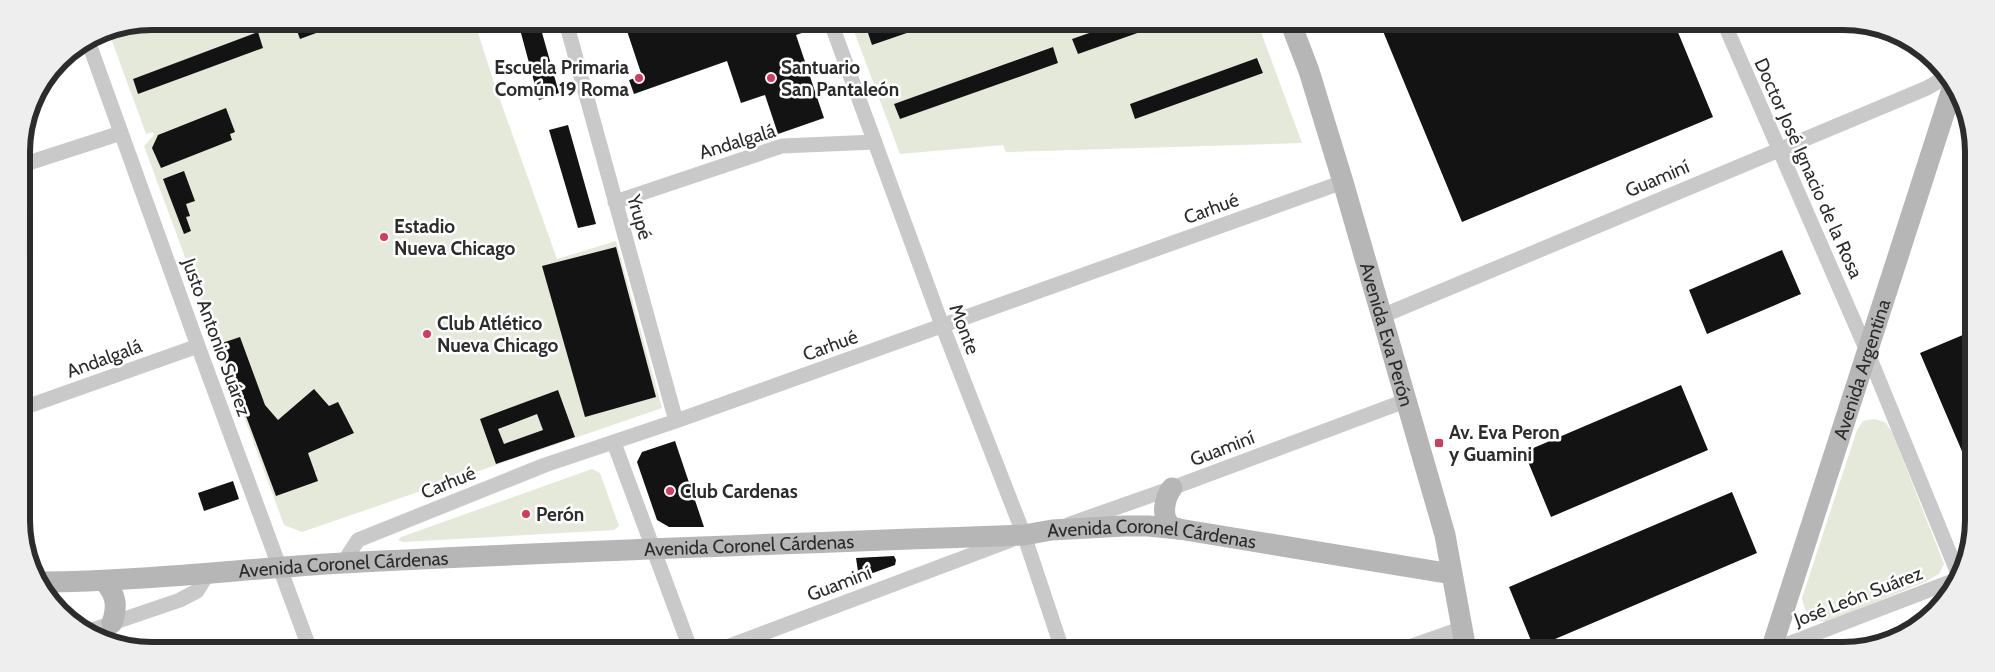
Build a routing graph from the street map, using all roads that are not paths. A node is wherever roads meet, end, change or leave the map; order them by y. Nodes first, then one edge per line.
1 (568, 30) edge
2 (834, 30) edge
3 (1293, 30) edge
4 (1727, 30) edge
5 (90, 47) edge
6 (1941, 80) edge
7 (1950, 95) edge
8 (121, 132) junction
9 (875, 142) junction
10 (1778, 149) junction
11 (30, 162) edge
12 (1343, 182) junction
13 (616, 202) junction
14 (1382, 316) junction
15 (942, 326) junction
16 (198, 346) junction
17 (1867, 351) junction
18 (1405, 401) junction
19 (30, 406) edge
20 (676, 421) junction
21 (614, 443) junction
22 (1172, 488) junction
23 (1178, 529) junction
24 (1052, 530) junction
25 (1024, 535) junction
26 (653, 547) junction
27 (343, 563) junction
28 (280, 567) junction
29 (1955, 567) edge
30 (1452, 574) junction
31 (207, 575) junction
32 (1948, 581) edge
33 (48, 582) edge
34 (105, 582) junction
35 (112, 623) junction
36 (97, 628) edge
37 (1463, 628) junction
38 (307, 642) edge
39 (688, 642) edge
40 (740, 642) edge
41 (1060, 642) edge
42 (1422, 642) edge
43 (1465, 642) edge
44 (1775, 642) edge
45 (1792, 642) edge

1 - 13 street, Yrupé
2 - 9 street, Monte
3 - 12 street, Avenida Eva Perón
4 - 10 street, Doctor José Ignacio de la Rosa
5 - 8 street, Justo Antonio Suárez
6 - 10 street, Guaminí
7 - 17 street, Avenida Argentina
8 - 11 street
8 - 16 street, Justo Antonio Suárez
9 - 13 street, Andalgalá
9 - 15 street, Monte
10 - 14 street, Guaminí
10 - 17 street, Doctor José Ignacio de la Rosa
12 - 14 street, Avenida Eva Perón
12 - 15 street, Carhué
13 - 20 street, Yrupé
14 - 18 street, Avenida Eva Perón
15 - 20 street, Carhué
15 - 25 street, Monte
16 - 19 street, Andalgalá
16 - 28 street, Justo Antonio Suárez
17 - 29 street, Doctor José Ignacio de la Rosa
17 - 44 street, Avenida Argentina
18 - 22 street, Guaminí
18 - 30 street, Avenida Eva Perón
20 - 21 street, Carhué
21 - 26 street
21 - 27 street, Carhué
22 - 23 street
22 - 24 street, Guaminí
23 - 24 street, Avenida Coronel Cárdenas
23 - 30 street, Avenida Coronel Cárdenas
24 - 25 street, Avenida Coronel Cárdenas
25 - 26 street, Avenida Coronel Cárdenas
25 - 40 street, Guaminí
25 - 41 street, Monte
26 - 27 street, Avenida Coronel Cárdenas
26 - 39 street
27 - 28 street, Avenida Coronel Cárdenas
28 - 31 street, Avenida Coronel Cárdenas
28 - 38 street, Justo Antonio Suárez
30 - 37 street, Avenida Eva Perón
31 - 34 street, Avenida Coronel Cárdenas
31 - 35 street
32 - 45 street, José León Suárez
33 - 34 street, Avenida Coronel Cárdenas
34 - 35 street
35 - 36 street
37 - 42 street
37 - 43 street, Avenida Eva Perón

